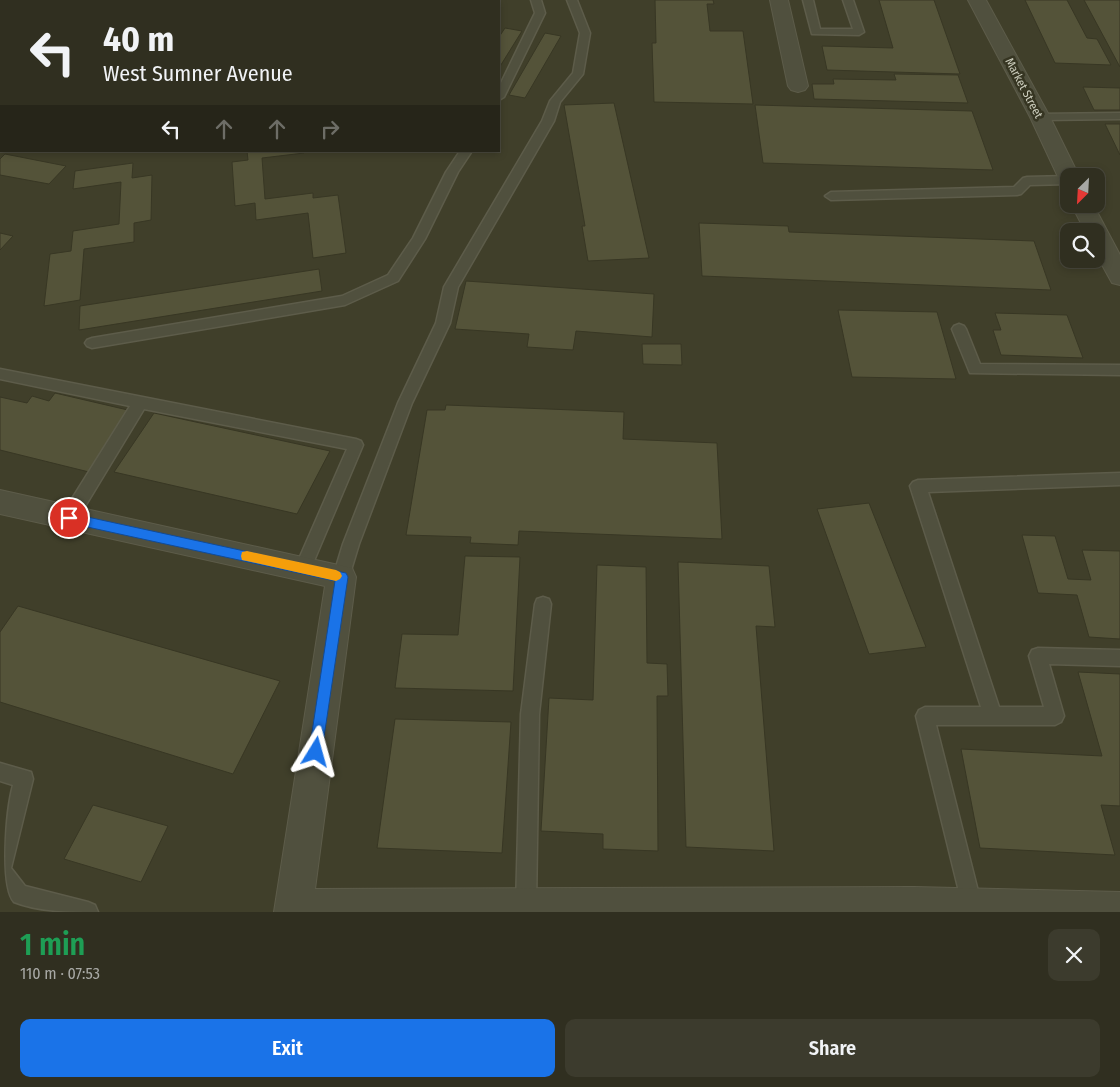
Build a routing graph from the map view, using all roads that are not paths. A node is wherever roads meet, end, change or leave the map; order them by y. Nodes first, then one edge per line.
1 (536, 0) edge
2 (572, 0) edge
3 (779, 0) edge
4 (808, 0) edge
5 (848, 0) edge
6 (977, 0) edge
7 (798, 86) dead end
8 (500, 95) edge
9 (1120, 116) edge
10 (1040, 117) junction
11 (465, 152) edge
12 (1064, 168) edge
13 (1060, 179) edge
14 (831, 196) dead end
15 (1087, 213) edge
16 (1120, 277) edge
17 (959, 329) dead end
18 (92, 343) dead end
19 (1120, 370) edge
20 (0, 374) edge
21 (140, 404) junction
22 (1120, 479) edge
23 (0, 502) edge
24 (69, 518) junction
25 (303, 568) junction
26 (342, 577) junction
27 (542, 604) dead end
28 (1120, 658) edge
29 (993, 717) junction
30 (0, 772) edge
31 (972, 907) junction
32 (545, 909) edge
33 (742, 909) edge
34 (293, 910) edge
35 (1120, 910) edge
36 (88, 912) edge

1 - 8 lane
2 - 26 lane
3 - 7 street
4 - 5 lane
6 - 10 street, Market Street
9 - 10 lane
10 - 12 street, Market Street
11 - 18 lane
13 - 14 lane
15 - 16 street
17 - 19 lane
20 - 21 lane
21 - 24 lane
21 - 25 lane
22 - 29 lane
23 - 24 street
24 - 25 street
25 - 26 street
26 - 34 street
27 - 32 lane
28 - 29 lane
29 - 31 lane
30 - 36 lane
31 - 33 street
31 - 35 street
32 - 33 street
32 - 34 street

